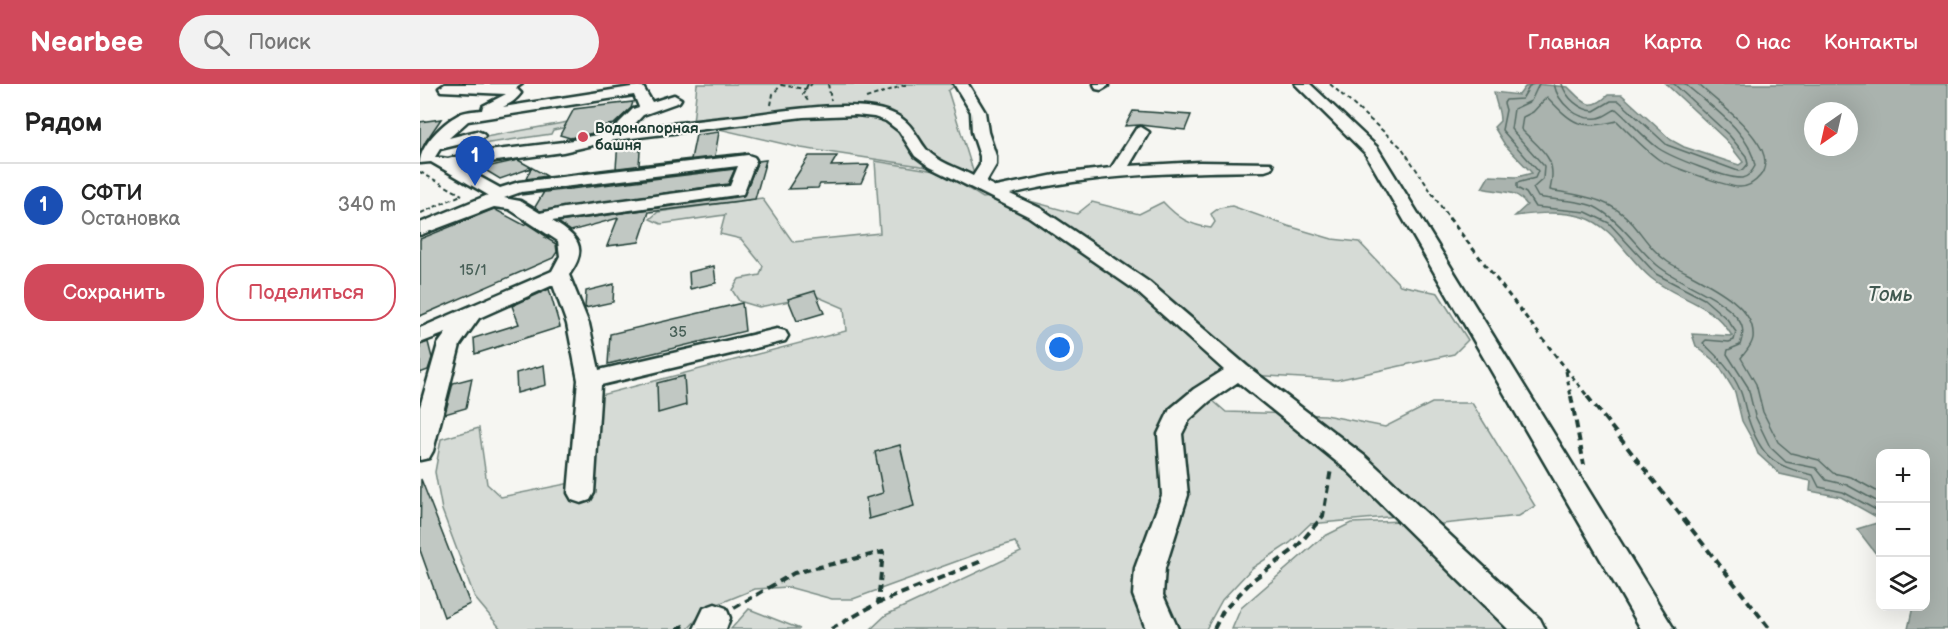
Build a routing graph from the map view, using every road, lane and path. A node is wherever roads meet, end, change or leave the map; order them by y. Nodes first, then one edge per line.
1 (514, 84) edge
2 (812, 84) edge
3 (908, 84) edge
4 (961, 84) edge
5 (1302, 84) edge
6 (1330, 84) edge
7 (781, 86) dead end
8 (446, 88) dead end
9 (498, 88) junction
10 (674, 99) dead end
11 (646, 107) junction
12 (720, 110) dead end
13 (830, 111) junction
14 (464, 117) junction
15 (667, 129) junction
16 (1141, 132) dead end
17 (615, 135) junction
18 (477, 136) dead end
19 (420, 138) edge
20 (563, 147) junction
21 (609, 154) dead end
22 (429, 155) edge
23 (448, 165) junction
24 (1265, 166) dead end
25 (743, 174) junction
26 (1116, 174) junction
27 (975, 184) junction
28 (995, 192) junction
29 (495, 198) junction
30 (514, 205) junction
31 (420, 214) edge
32 (538, 219) junction
33 (420, 228) edge
34 (559, 275) junction
35 (472, 313) junction
36 (420, 336) edge
37 (777, 336) dead end
38 (1565, 370) junction
39 (1239, 371) junction
40 (590, 380) junction
41 (428, 393) edge
42 (420, 451) edge
43 (1327, 461) dead end
44 (1585, 472) dead end
45 (581, 493) dead end
46 (982, 561) dead end
47 (878, 603) junction
48 (716, 620) edge
49 (831, 629) edge
50 (1162, 629) edge
51 (1214, 629) edge
52 (1528, 629) edge
53 (1658, 629) edge
54 (1770, 629) edge

1 - 9 street
2 - 7 path
3 - 13 path
4 - 27 street
5 - 53 street
6 - 38 path
8 - 9 street
9 - 14 street
10 - 11 street
11 - 14 street
11 - 17 street
12 - 15 street
13 - 15 street
13 - 27 street
14 - 22 street
15 - 17 street
16 - 26 street
17 - 20 street
18 - 22 street
19 - 22 street
20 - 21 street
20 - 23 street
22 - 23 street
22 - 31 path
23 - 29 street
24 - 26 street
25 - 29 street
25 - 30 street
25 - 32 street
26 - 28 street
27 - 28 street
28 - 39 street
29 - 30 street
29 - 33 street
30 - 32 street
32 - 34 street
34 - 35 street
34 - 40 street
35 - 36 street
35 - 41 street
37 - 40 street
38 - 44 path
38 - 54 path
39 - 50 street
39 - 52 street
40 - 45 street
41 - 42 street
43 - 51 path
46 - 47 path
47 - 48 path
47 - 49 path

